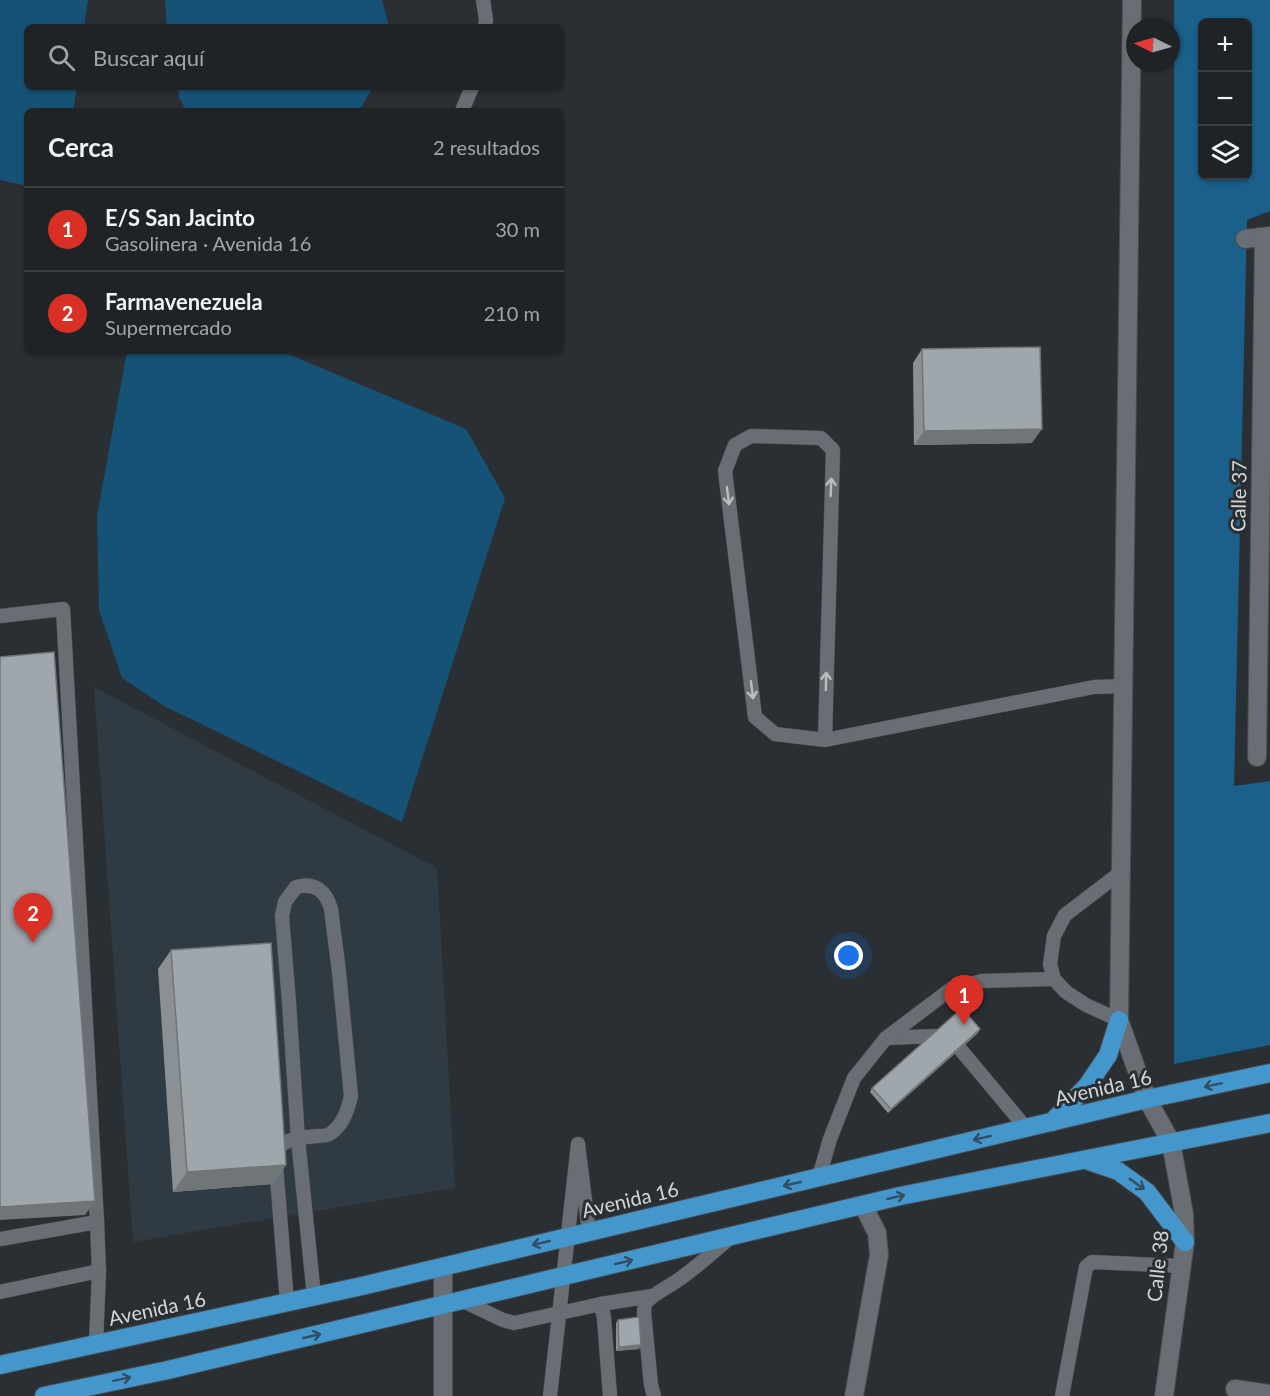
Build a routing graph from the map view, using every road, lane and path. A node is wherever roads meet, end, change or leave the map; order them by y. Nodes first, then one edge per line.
1 (483, 0) edge
2 (1132, 0) edge
3 (485, 24) edge
4 (471, 90) edge
5 (463, 108) edge
6 (1267, 236) edge
7 (1245, 239) dead end
8 (0, 616) edge
9 (1123, 686) junction
10 (825, 740) junction
11 (1257, 757) dead end
12 (1120, 873) junction
13 (1054, 979) junction
14 (1119, 1020) junction
15 (886, 1038) junction
16 (1270, 1073) edge
17 (1147, 1099) junction
18 (1052, 1122) junction
19 (1270, 1123) edge
20 (1026, 1128) junction
21 (298, 1139) junction
22 (1171, 1142) junction
23 (1084, 1159) junction
24 (819, 1177) junction
25 (863, 1205) junction
26 (97, 1222) junction
27 (589, 1232) junction
28 (733, 1236) junction
29 (0, 1239) edge
30 (1185, 1242) junction
31 (1181, 1266) junction
32 (442, 1267) junction
33 (99, 1271) junction
34 (0, 1292) edge
35 (314, 1296) junction
36 (652, 1296) junction
37 (461, 1300) junction
38 (287, 1302) junction
39 (601, 1304) junction
40 (443, 1305) junction
41 (96, 1344) junction
42 (0, 1365) edge
43 (1234, 1389) dead end
44 (1270, 1394) edge
45 (44, 1396) edge
46 (443, 1396) edge
47 (550, 1396) edge
48 (610, 1396) edge
49 (654, 1396) edge
50 (854, 1396) edge
51 (1062, 1396) edge
52 (1164, 1396) edge

1 - 3 lane
2 - 9 street, Calle 38
4 - 5 lane
6 - 7 street
6 - 11 street, Calle 37
8 - 26 lane
9 - 10 lane
9 - 12 street, Calle 38
10 -> 10 lane
12 - 13 lane
12 - 14 street, Calle 38
13 - 14 lane
13 - 15 lane
14 - 17 street, Calle 38
14 - 18 highway
15 - 20 lane
15 - 24 lane
16 -> 17 highway, Avenida 16
17 - 18 highway, Avenida 16
17 - 22 street, Calle 38
18 - 20 highway, Avenida 16
19 - 22 highway
20 -> 24 highway, Avenida 16
21 - 21 lane
21 - 35 lane
21 - 38 lane
22 - 23 highway
22 - 30 street, Calle 38
25 -> 23 highway
23 -> 30 highway
24 -> 27 highway, Avenida 16
25 - 28 highway
25 - 50 street
26 - 29 lane
26 - 33 lane
27 -> 32 highway, Avenida 16
27 - 47 lane
28 - 36 lane
37 -> 28 highway
30 - 31 street, Calle 38
31 - 51 lane
31 - 52 street, Calle 38
32 - 35 highway, Avenida 16
32 - 40 street
33 - 34 lane
33 - 41 lane
35 - 38 highway, Avenida 16
36 - 39 lane
36 - 49 lane
37 - 39 lane
37 - 40 highway
38 - 41 highway, Avenida 16
39 - 48 lane
45 -> 40 highway
40 - 46 street
41 - 42 highway, Avenida 16
43 - 44 street

